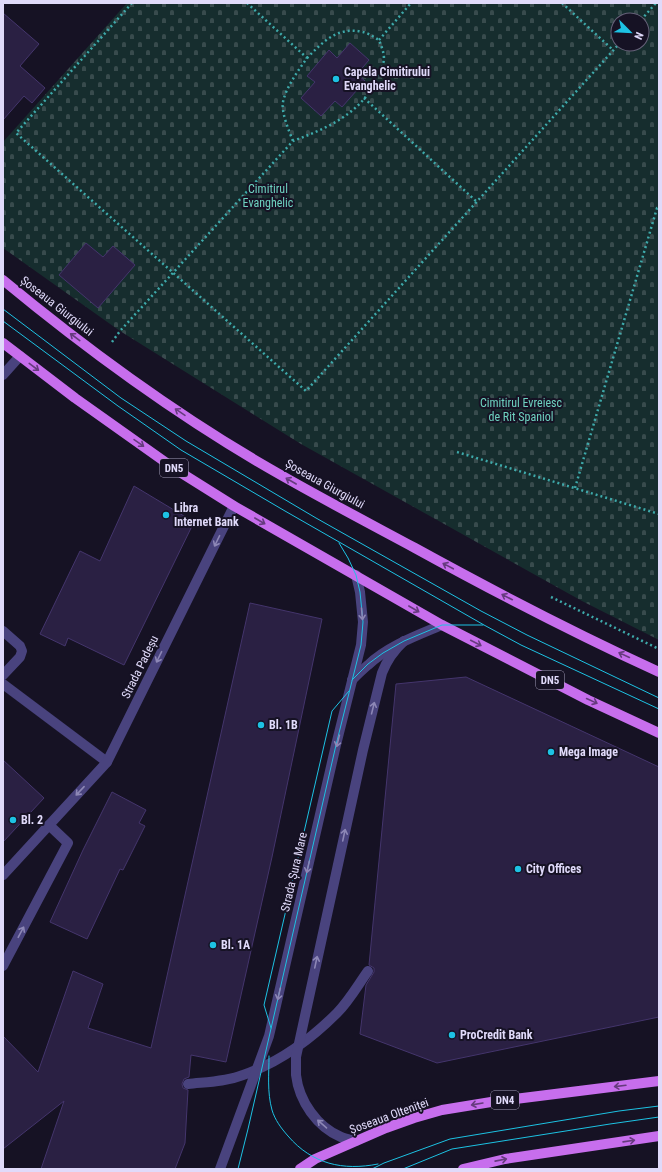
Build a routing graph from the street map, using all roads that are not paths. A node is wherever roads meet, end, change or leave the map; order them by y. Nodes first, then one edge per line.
1 (3, 280) edge
2 (3, 343) edge
3 (20, 356) junction
4 (3, 375) edge
5 (234, 506) junction
6 (356, 575) junction
7 (442, 625) junction
8 (3, 631) edge
9 (404, 641) junction
10 (659, 672) edge
11 (3, 675) edge
12 (352, 680) junction
13 (3, 684) edge
14 (659, 733) edge
15 (107, 762) junction
16 (49, 825) junction
17 (3, 875) edge
18 (3, 966) edge
19 (368, 971) dead end
20 (659, 1081) edge
21 (188, 1084) dead end
22 (659, 1136) edge
23 (356, 1141) junction
24 (220, 1169) edge
25 (300, 1169) edge
26 (463, 1169) edge

10 -> 1 main road, Șoseaua Giurgiului
2 - 3 main road, DN5
3 - 4 street
3 -> 5 main road, DN5
5 -> 6 main road, DN5
5 -> 15 street, Strada Padeșu
6 -> 7 main road, DN5
6 -> 12 street, Strada Șura Mare
7 - 9 street
7 -> 14 main road, DN5
8 - 11 street
9 - 12 street
23 -> 9 street
12 -> 24 street, Strada Șura Mare
13 - 15 street
15 -> 16 street, Strada Padeșu
16 - 17 street, Strada Padeșu
18 -> 16 street
19 - 21 street
20 -> 23 main road, Șoseaua Olteniței / DN4
26 -> 22 main road
23 - 25 main road, Șoseaua Olteniței / DN4

